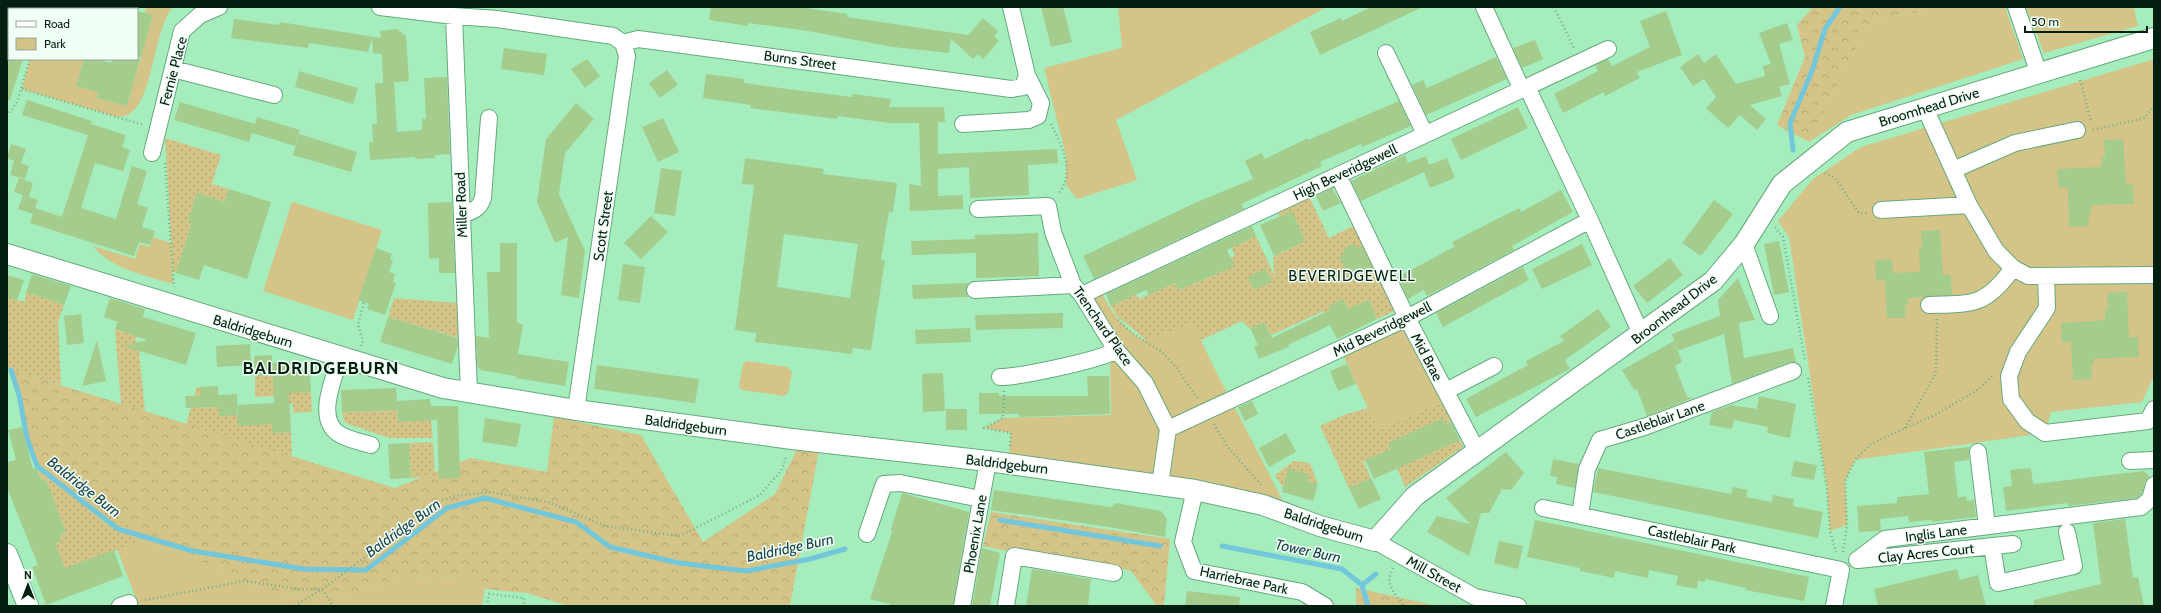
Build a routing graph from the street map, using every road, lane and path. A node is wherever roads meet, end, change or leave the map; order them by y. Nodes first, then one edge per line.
1 (219, 7) edge
2 (380, 7) edge
3 (1011, 7) edge
4 (1484, 7) edge
5 (1554, 7) edge
6 (2016, 7) edge
7 (498, 13) edge
8 (454, 16) junction
9 (2154, 38) edge
10 (623, 43) junction
11 (1608, 49) dead end
12 (1386, 53) dead end
13 (30, 60) edge
14 (1581, 62) junction
15 (2076, 62) junction
16 (173, 69) junction
17 (2038, 74) junction
18 (1027, 75) junction
19 (22, 89) junction
20 (1525, 89) junction
21 (274, 95) dead end
22 (1041, 103) junction
23 (2154, 105) edge
24 (1925, 108) junction
25 (7, 116) edge
26 (489, 118) dead end
27 (2091, 121) dead end
28 (963, 124) dead end
29 (158, 129) junction
30 (2077, 130) dead end
31 (2093, 130) dead end
32 (1425, 134) junction
33 (158, 155) joint
34 (1808, 163) junction
35 (1953, 170) junction
36 (1338, 175) junction
37 (1969, 204) junction
38 (1048, 206) junction
39 (978, 209) dead end
40 (1881, 210) joint
41 (1764, 212) junction
42 (462, 215) junction
43 (1590, 220) junction
44 (1744, 244) junction
45 (7, 254) edge
46 (2012, 268) junction
47 (2154, 275) edge
48 (2046, 277) junction
49 (975, 290) dead end
50 (1078, 290) junction
51 (364, 302) dead end
52 (1933, 305) joint
53 (175, 306) junction
54 (1770, 316) dead end
55 (1407, 318) junction
56 (1641, 334) junction
57 (1116, 350) junction
58 (348, 360) junction
59 (1494, 366) dead end
60 (1802, 368) junction
61 (1996, 373) dead end
62 (1002, 377) joint
63 (1446, 391) junction
64 (468, 393) junction
65 (2154, 408) edge
66 (576, 410) junction
67 (1168, 429) junction
68 (1905, 429) junction
69 (792, 439) junction
70 (371, 445) dead end
71 (1477, 451) junction
72 (1978, 452) dead end
73 (2154, 460) edge
74 (988, 461) junction
75 (2130, 461) dead end
76 (1008, 464) junction
77 (1160, 485) junction
78 (2154, 485) edge
79 (1195, 490) junction
80 (981, 499) junction
81 (1543, 508) dead end
82 (425, 510) dead end
83 (1580, 515) junction
84 (1986, 526) junction
85 (2067, 532) dead end
86 (867, 534) dead end
87 (386, 541) dead end
88 (1375, 541) junction
89 (2013, 544) dead end
90 (1992, 546) junction
91 (7, 554) edge
92 (1399, 555) junction
93 (1857, 560) junction
94 (1841, 570) junction
95 (1114, 573) dead end
96 (322, 589) junction
97 (125, 604) edge
98 (28, 606) edge
99 (295, 606) edge
100 (333, 606) edge
101 (487, 606) edge
102 (524, 606) edge
103 (962, 606) edge
104 (1006, 606) edge
105 (1325, 606) edge
106 (1404, 606) edge
107 (1518, 606) edge
108 (1834, 606) edge

1 - 16 street, Fernie Place
2 - 8 street
3 - 18 street
4 - 20 street
5 - 14 path
6 - 17 street
7 - 8 street
7 - 10 street
8 - 42 street, Miller Road
9 - 15 main road, Broomhead Drive
10 - 18 street, Burns Street
10 - 66 street, Scott Street
11 - 14 street, High Beveridgewell
12 - 32 street
13 - 19 path
14 - 20 street, High Beveridgewell
15 - 17 main road, Broomhead Drive
15 - 27 path
16 - 21 street
16 - 29 street, Fernie Place
17 - 24 main road, Broomhead Drive
18 - 22 street
19 - 25 path
19 - 29 path
20 - 32 street, High Beveridgewell
20 - 43 street
22 - 28 street
22 - 38 path
23 - 31 path
24 - 34 main road, Broomhead Drive
24 - 35 street
26 - 42 street
29 - 33 street, Fernie Place
30 - 35 street
32 - 36 street, High Beveridgewell
33 - 53 path
34 - 40 path
34 - 41 main road, Broomhead Drive
35 - 37 street
36 - 50 street, High Beveridgewell
36 - 55 street, Mid Brae
37 - 40 street
37 - 46 street
38 - 39 street
38 - 50 street, Trenchard Place
41 - 44 main road, Broomhead Drive
41 - 60 path
42 - 64 street, Miller Road
43 - 55 street, Mid Beveridgewell
43 - 56 street
44 - 54 street
44 - 56 main road, Broomhead Drive
45 - 53 main road, Baldridgeburn
46 - 48 street
46 - 52 street
47 - 48 street
48 - 65 street
49 - 50 street
50 - 57 street, Trenchard Place
51 - 58 path
52 - 68 path
53 - 58 main road, Baldridgeburn
55 - 63 street, Mid Brae
55 - 67 street, Mid Beveridgewell
56 - 71 main road, Broomhead Drive
57 - 62 street
57 - 67 street, Trenchard Place
58 - 64 main road, Baldridgeburn
58 - 70 street
59 - 63 street
60 - 83 street, Castleblair Lane
60 - 94 path
61 - 68 path
62 - 76 path
63 - 71 street, Mid Brae
64 - 66 main road, Baldridgeburn
66 - 69 main road, Baldridgeburn
67 - 77 street
68 - 94 path
69 - 74 main road, Baldridgeburn
69 - 82 path
71 - 88 main road, Broomhead Drive
72 - 84 street
73 - 75 street
74 - 76 main road, Baldridgeburn
74 - 80 street, Phoenix Lane
76 - 77 main road, Baldridgeburn
77 - 79 main road, Baldridgeburn
78 - 84 street, Inglis Lane
79 - 88 main road, Baldridgeburn
79 - 105 street, Harriebrae Park
80 - 86 street
80 - 103 street, Phoenix Lane
81 - 83 street, Castleblair Park
83 - 94 street, Castleblair Park
84 - 93 street, Inglis Lane
85 - 90 street
87 - 96 path
88 - 92 street, Mill Street
89 - 90 street, Clay Acres Court
90 - 93 street, Clay Acres Court
91 - 98 main road
92 - 106 path
92 - 107 street, Mill Street
93 - 94 street, Clay Acres Court
94 - 108 street
95 - 104 street
96 - 97 path
96 - 99 path
96 - 100 path
101 - 102 path

